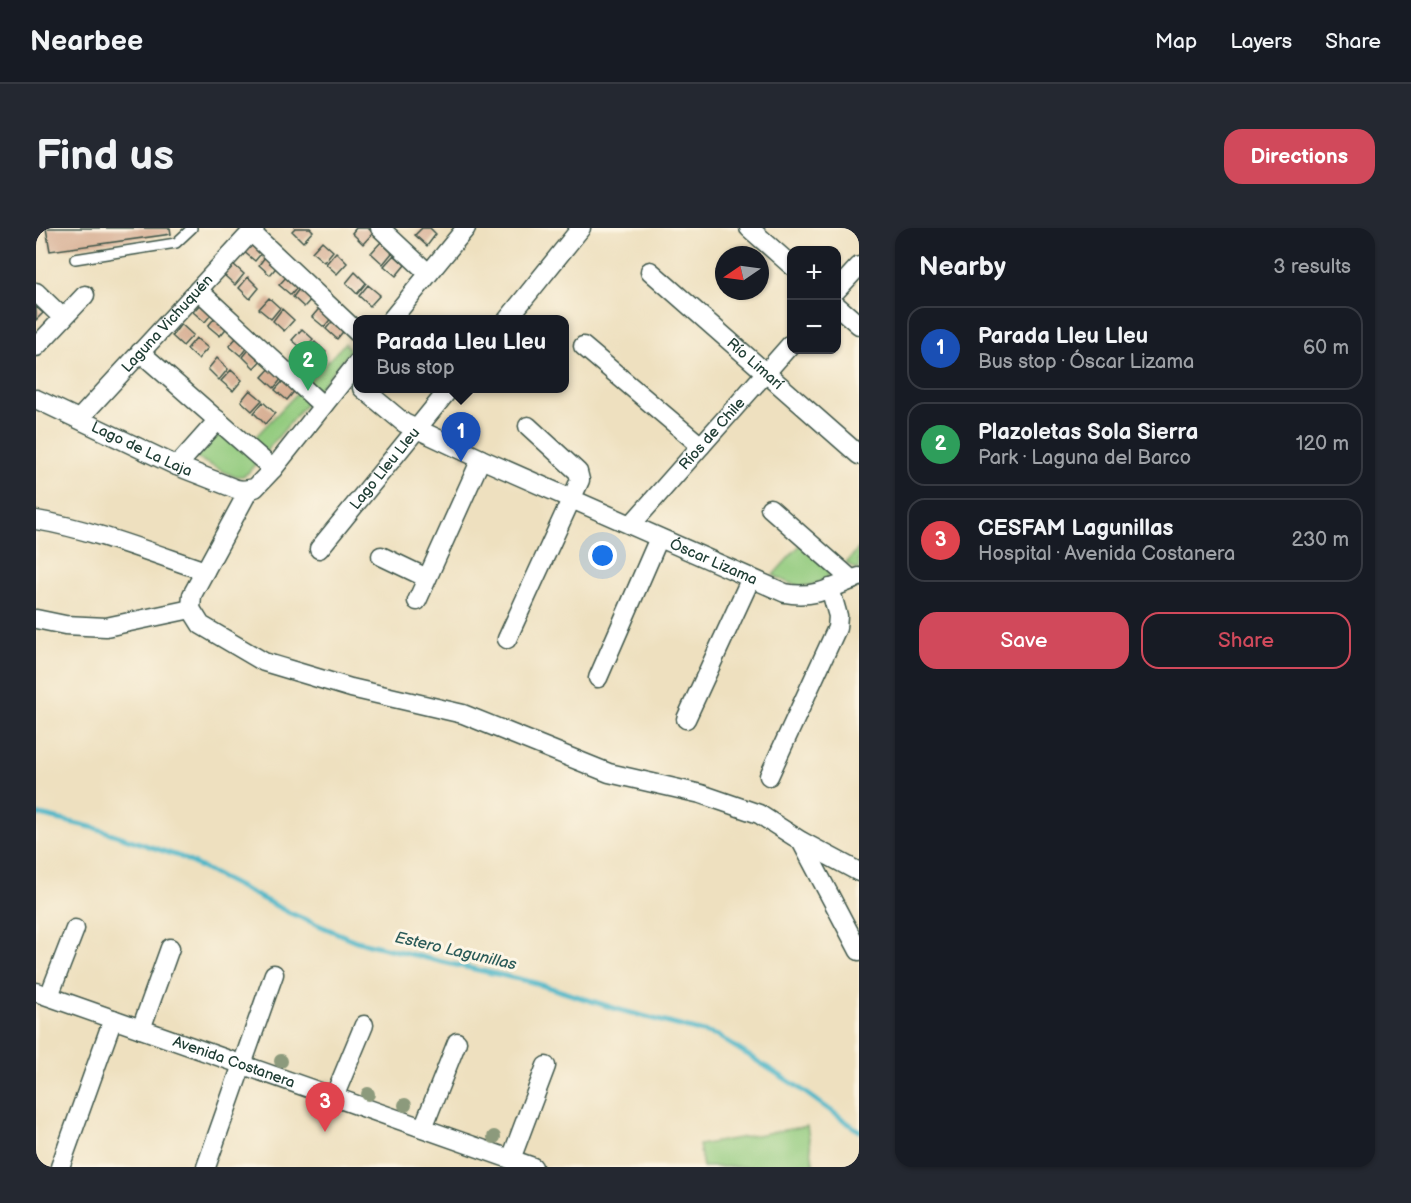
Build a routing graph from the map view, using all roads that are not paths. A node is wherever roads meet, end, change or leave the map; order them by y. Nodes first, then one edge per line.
1 (192, 228) edge
2 (380, 228) edge
3 (466, 228) edge
4 (581, 228) edge
5 (748, 228) edge
6 (253, 230) edge
7 (75, 259) dead end
8 (787, 262) edge
9 (859, 266) edge
10 (650, 271) dead end
11 (428, 273) junction
12 (841, 286) edge
13 (198, 290) junction
14 (36, 292) edge
15 (85, 295) dead end
16 (841, 309) edge
17 (395, 315) edge
18 (511, 315) edge
19 (63, 318) junction
20 (859, 325) edge
21 (353, 329) edge
22 (583, 346) dead end
23 (36, 347) edge
24 (787, 349) edge
25 (140, 352) junction
26 (766, 372) junction
27 (353, 375) edge
28 (368, 393) edge
29 (446, 393) edge
30 (36, 399) edge
31 (323, 406) junction
32 (79, 419) junction
33 (218, 420) junction
34 (528, 426) dead end
35 (417, 429) junction
36 (701, 446) junction
37 (859, 455) edge
38 (481, 459) junction
39 (177, 466) junction
40 (273, 469) junction
41 (249, 490) junction
42 (572, 499) junction
43 (770, 508) dead end
44 (36, 520) edge
45 (632, 525) junction
46 (659, 538) junction
47 (319, 549) dead end
48 (381, 556) dead end
49 (205, 571) junction
50 (427, 578) junction
51 (751, 578) junction
52 (856, 578) edge
53 (830, 588) junction
54 (417, 601) dead end
55 (191, 609) junction
56 (36, 619) edge
57 (507, 639) dead end
58 (598, 678) dead end
59 (686, 719) dead end
60 (769, 776) dead end
61 (801, 841) junction
62 (859, 872) edge
63 (75, 929) dead end
64 (170, 948) dead end
65 (859, 951) edge
66 (274, 974) dead end
67 (42, 994) edge
68 (113, 1019) junction
69 (364, 1025) dead end
70 (141, 1029) junction
71 (457, 1042) dead end
72 (242, 1064) junction
73 (546, 1066) dead end
74 (334, 1097) junction
75 (423, 1128) junction
76 (511, 1159) junction
77 (60, 1167) edge
78 (206, 1167) edge
79 (533, 1167) edge

1 - 7 lane
2 - 11 street
3 - 11 street
4 - 18 street
5 - 8 street
6 - 13 street, Laguna Vichuquén
6 - 21 street
9 - 12 street
10 - 26 street, Río Limarí
11 - 17 street
13 - 25 street, Laguna Vichuquén
13 - 31 street
14 - 19 street
15 - 19 street
16 - 20 street
19 - 23 street
22 - 36 street
24 - 26 street, Ríos de Chile
25 - 32 street, Laguna Vichuquén
25 - 33 street
26 - 36 street, Ríos de Chile
26 - 37 street, Río Limarí
27 - 31 street
28 - 35 street, Óscar Lizama
29 - 35 street, Lago Lleu Lleu
30 - 32 street, Lago de La Laja
31 - 40 street
32 - 39 street, Lago de La Laja
33 - 39 street
33 - 40 street
34 - 42 street
35 - 38 street, Óscar Lizama
35 - 47 street, Lago Lleu Lleu
36 - 45 street, Ríos de Chile
38 - 42 street, Óscar Lizama
38 - 50 street
39 - 41 street, Lago de La Laja
40 - 41 street
41 - 49 street
42 - 45 street, Óscar Lizama
42 - 57 street
43 - 52 street
44 - 49 street
45 - 46 street, Óscar Lizama
46 - 51 street, Óscar Lizama
46 - 58 street
48 - 50 street
49 - 55 street
50 - 54 street
51 - 53 street, Óscar Lizama
51 - 59 street
52 - 53 street, Óscar Lizama
53 - 60 street
55 - 56 street
55 - 61 street
61 - 62 street
61 - 65 street
63 - 67 street
64 - 70 street
66 - 72 street
67 - 68 street, Avenida Costanera
68 - 70 street, Avenida Costanera
68 - 77 street
69 - 74 street
70 - 72 street, Avenida Costanera
71 - 75 street
72 - 74 street, Avenida Costanera
72 - 78 street
73 - 76 street
74 - 75 street, Avenida Costanera
75 - 76 street, Avenida Costanera
76 - 79 street, Avenida Costanera

